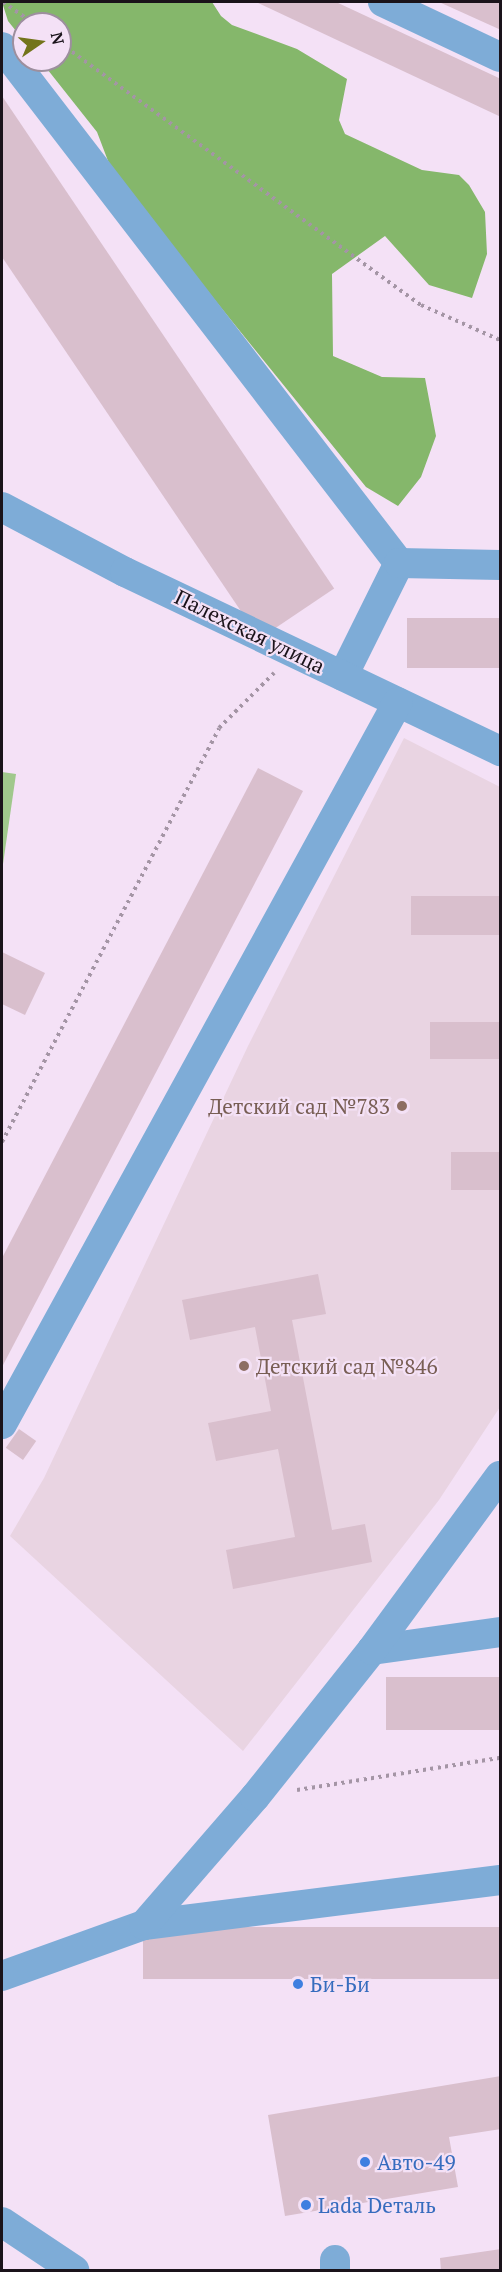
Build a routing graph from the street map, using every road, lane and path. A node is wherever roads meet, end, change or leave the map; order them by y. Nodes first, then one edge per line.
1 (3, 2) edge
2 (383, 2) edge
3 (17, 12) edge
4 (2, 47) edge
5 (72, 52) edge
6 (501, 57) edge
7 (501, 340) edge
8 (2, 507) edge
9 (399, 563) junction
10 (501, 565) edge
11 (294, 654) junction
12 (343, 676) junction
13 (398, 702) junction
14 (501, 751) edge
15 (2, 1142) edge
16 (2, 1424) edge
17 (501, 1476) edge
18 (501, 1632) edge
19 (372, 1650) junction
20 (501, 1758) edge
21 (255, 1797) junction
22 (501, 1880) edge
23 (144, 1925) junction
24 (2, 1976) edge
25 (2, 2222) edge
26 (74, 2271) edge

1 - 3 path
2 - 6 street
4 - 9 street
5 - 7 path
8 - 11 street, Палехская улица
9 - 10 street
9 - 12 street
11 - 12 street, Палехская улица
11 - 15 path
12 - 13 street, Палехская улица
13 - 14 street, Палехская улица
13 - 16 street
17 - 19 street
18 - 19 street
19 - 21 street
20 - 21 path
21 - 23 street
22 - 23 street
23 - 24 street
25 - 26 street

